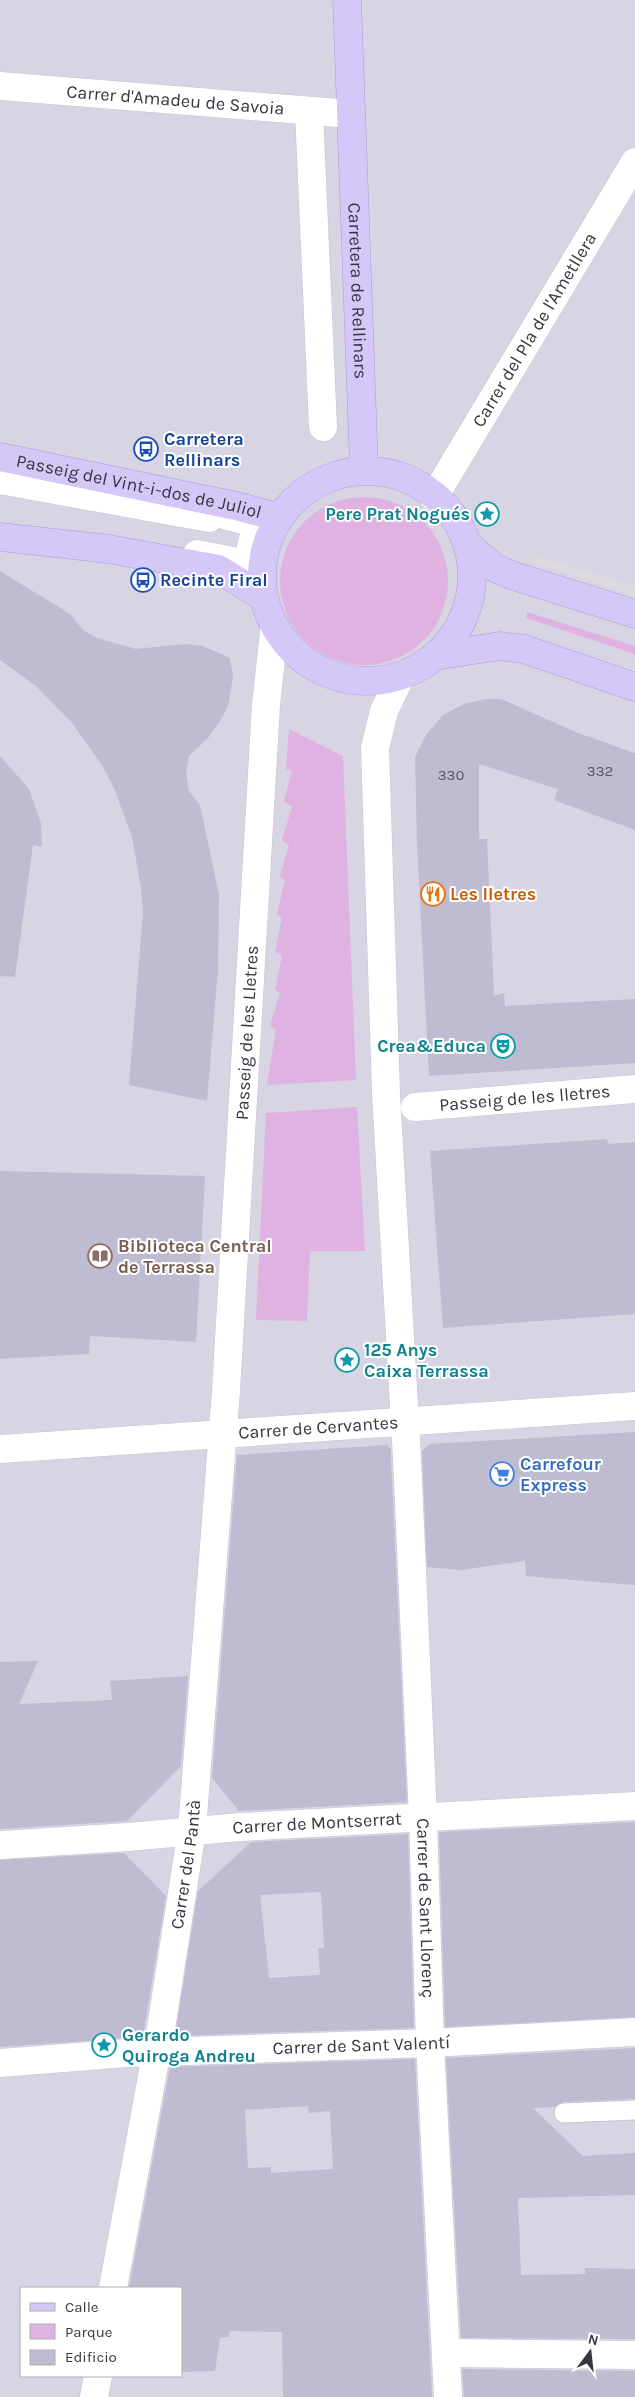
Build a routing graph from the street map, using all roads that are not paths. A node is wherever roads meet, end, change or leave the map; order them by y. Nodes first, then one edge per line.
1 (348, 0) edge
2 (0, 86) edge
3 (309, 112) junction
4 (351, 114) junction
5 (312, 157) junction
6 (635, 162) edge
7 (323, 427) dead end
8 (0, 457) edge
9 (364, 468) junction
10 (0, 480) edge
11 (434, 497) junction
12 (277, 517) junction
13 (0, 525) edge
14 (0, 537) edge
15 (469, 546) junction
16 (260, 595) junction
17 (635, 614) edge
18 (274, 632) junction
19 (441, 655) junction
20 (400, 678) junction
21 (635, 687) edge
22 (635, 1089) edge
23 (415, 1107) dead end
24 (635, 1406) edge
25 (405, 1421) junction
26 (222, 1435) junction
27 (0, 1449) edge
28 (635, 1806) edge
29 (423, 1818) junction
30 (192, 1830) junction
31 (0, 1845) edge
32 (635, 2032) edge
33 (430, 2043) junction
34 (156, 2053) junction
35 (0, 2063) edge
36 (635, 2110) edge
37 (564, 2113) dead end
38 (113, 2287) edge
39 (446, 2353) junction
40 (635, 2355) edge
41 (98, 2377) edge
42 (94, 2397) edge
43 (448, 2397) edge

1 - 4 street, Carretera de Rellinars
2 - 3 street, Carrer d'Amadeu de Savoia
3 - 4 street, Carrer d'Amadeu de Savoia
3 - 5 street
4 - 5 street
4 - 9 street, Carretera de Rellinars
5 - 7 street
6 - 11 street, Carrer del Pla de l'Ametllera
8 - 12 street, Passeig del Vint-i-dos de Juliol
9 - 11 street
9 - 12 street
10 - 13 street, Passeig del Vint-i-dos de Juliol
11 - 15 street
12 - 16 street
14 - 16 street
15 - 17 street
15 - 19 street
16 - 18 street
18 - 20 street
18 - 26 street, Passeig de les Lletres
19 - 20 street
19 - 21 street
20 - 25 street
22 - 23 street, Passeig de les lletres
24 - 25 street, Carrer de Cervantes
25 - 26 street, Carrer de Cervantes
25 - 29 street, Carrer de Sant Llorenç
26 - 27 street, Carrer de Cervantes
26 - 30 street, Carrer del Pantà
28 - 29 street, Carrer de Montserrat
29 - 30 street, Carrer de Montserrat
29 - 33 street, Carrer de Sant Llorenç
30 - 31 street, Carrer de Montserrat
30 - 34 street, Carrer del Pantà
32 - 33 street, Carrer de Sant Valentí
33 - 34 street, Carrer de Sant Valentí
33 - 39 street, Carrer de Sant Llorenç
34 - 35 street, Carrer de Sant Valentí
34 - 38 street, Carrer del Pantà
36 - 37 lane
39 - 40 street
39 - 43 street, Carrer de Sant Llorenç
41 - 42 street

